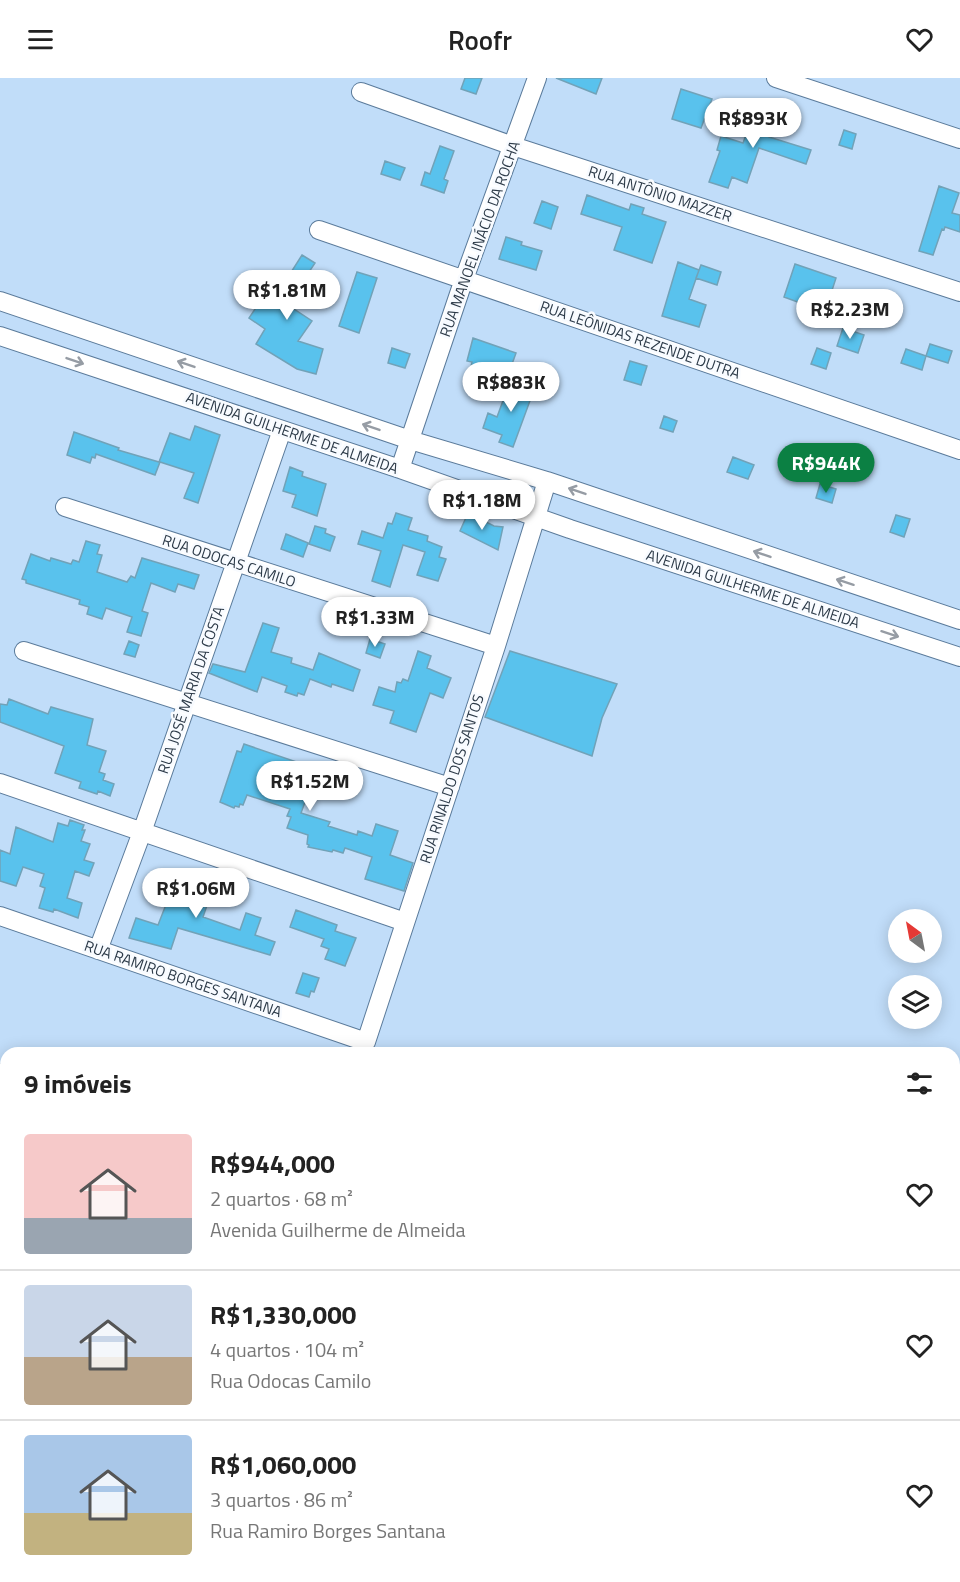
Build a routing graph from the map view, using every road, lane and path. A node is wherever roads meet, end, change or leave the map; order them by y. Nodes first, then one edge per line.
1 (537, 78) edge
2 (776, 78) edge
3 (361, 92) dead end
4 (960, 139) edge
5 (513, 146) junction
6 (319, 230) dead end
7 (464, 279) junction
8 (960, 292) edge
9 (0, 301) edge
10 (55, 320) junction
11 (0, 336) edge
12 (45, 351) junction
13 (282, 430) junction
14 (410, 440) junction
15 (960, 450) edge
16 (400, 470) junction
17 (547, 481) junction
18 (65, 507) dead end
19 (536, 516) junction
20 (236, 563) junction
21 (960, 620) edge
22 (496, 646) junction
23 (24, 651) dead end
24 (960, 657) edge
25 (186, 704) junction
26 (0, 783) edge
27 (450, 787) junction
28 (142, 832) junction
29 (0, 916) edge
30 (405, 922) junction
31 (98, 950) junction
32 (366, 1042) joint

1 - 5 street, RUA MANOEL INÁCIO DA ROCHA
2 - 4 street
3 - 5 street, RUA ANTÔNIO MAZZER
5 - 7 street, RUA MANOEL INÁCIO DA ROCHA
5 - 8 street, RUA ANTÔNIO MAZZER
6 - 7 street, RUA LEÔNIDAS REZENDE DUTRA
7 - 14 street, RUA MANOEL INÁCIO DA ROCHA
7 - 15 street, RUA LEÔNIDAS REZENDE DUTRA
9 - 10 street, AVENIDA GUILHERME DE ALMEIDA
10 - 12 street
14 -> 10 street, AVENIDA GUILHERME DE ALMEIDA
11 - 12 street, AVENIDA GUILHERME DE ALMEIDA
12 -> 13 street, AVENIDA GUILHERME DE ALMEIDA
13 - 16 street, AVENIDA GUILHERME DE ALMEIDA
13 - 20 street, RUA JOSÉ MARIA DA COSTA
14 - 16 street, RUA MANOEL INÁCIO DA ROCHA
14 - 17 street, AVENIDA GUILHERME DE ALMEIDA
16 - 19 street, AVENIDA GUILHERME DE ALMEIDA
17 - 19 street, RUA RINALDO DOS SANTOS
21 -> 17 street, AVENIDA GUILHERME DE ALMEIDA
18 - 20 street, RUA ODOCAS CAMILO
19 - 22 street, RUA RINALDO DOS SANTOS
19 -> 24 street, AVENIDA GUILHERME DE ALMEIDA
20 - 22 street, RUA ODOCAS CAMILO
20 - 25 street, RUA JOSÉ MARIA DA COSTA
22 - 27 street, RUA RINALDO DOS SANTOS
23 - 25 street
25 - 27 street
25 - 28 street, RUA JOSÉ MARIA DA COSTA
26 - 28 street
27 - 30 street, RUA RINALDO DOS SANTOS
28 - 30 street
28 - 31 street, RUA JOSÉ MARIA DA COSTA
29 - 31 street, RUA RAMIRO BORGES SANTANA
30 - 32 street, RUA RINALDO DOS SANTOS
31 - 32 street, RUA RAMIRO BORGES SANTANA

